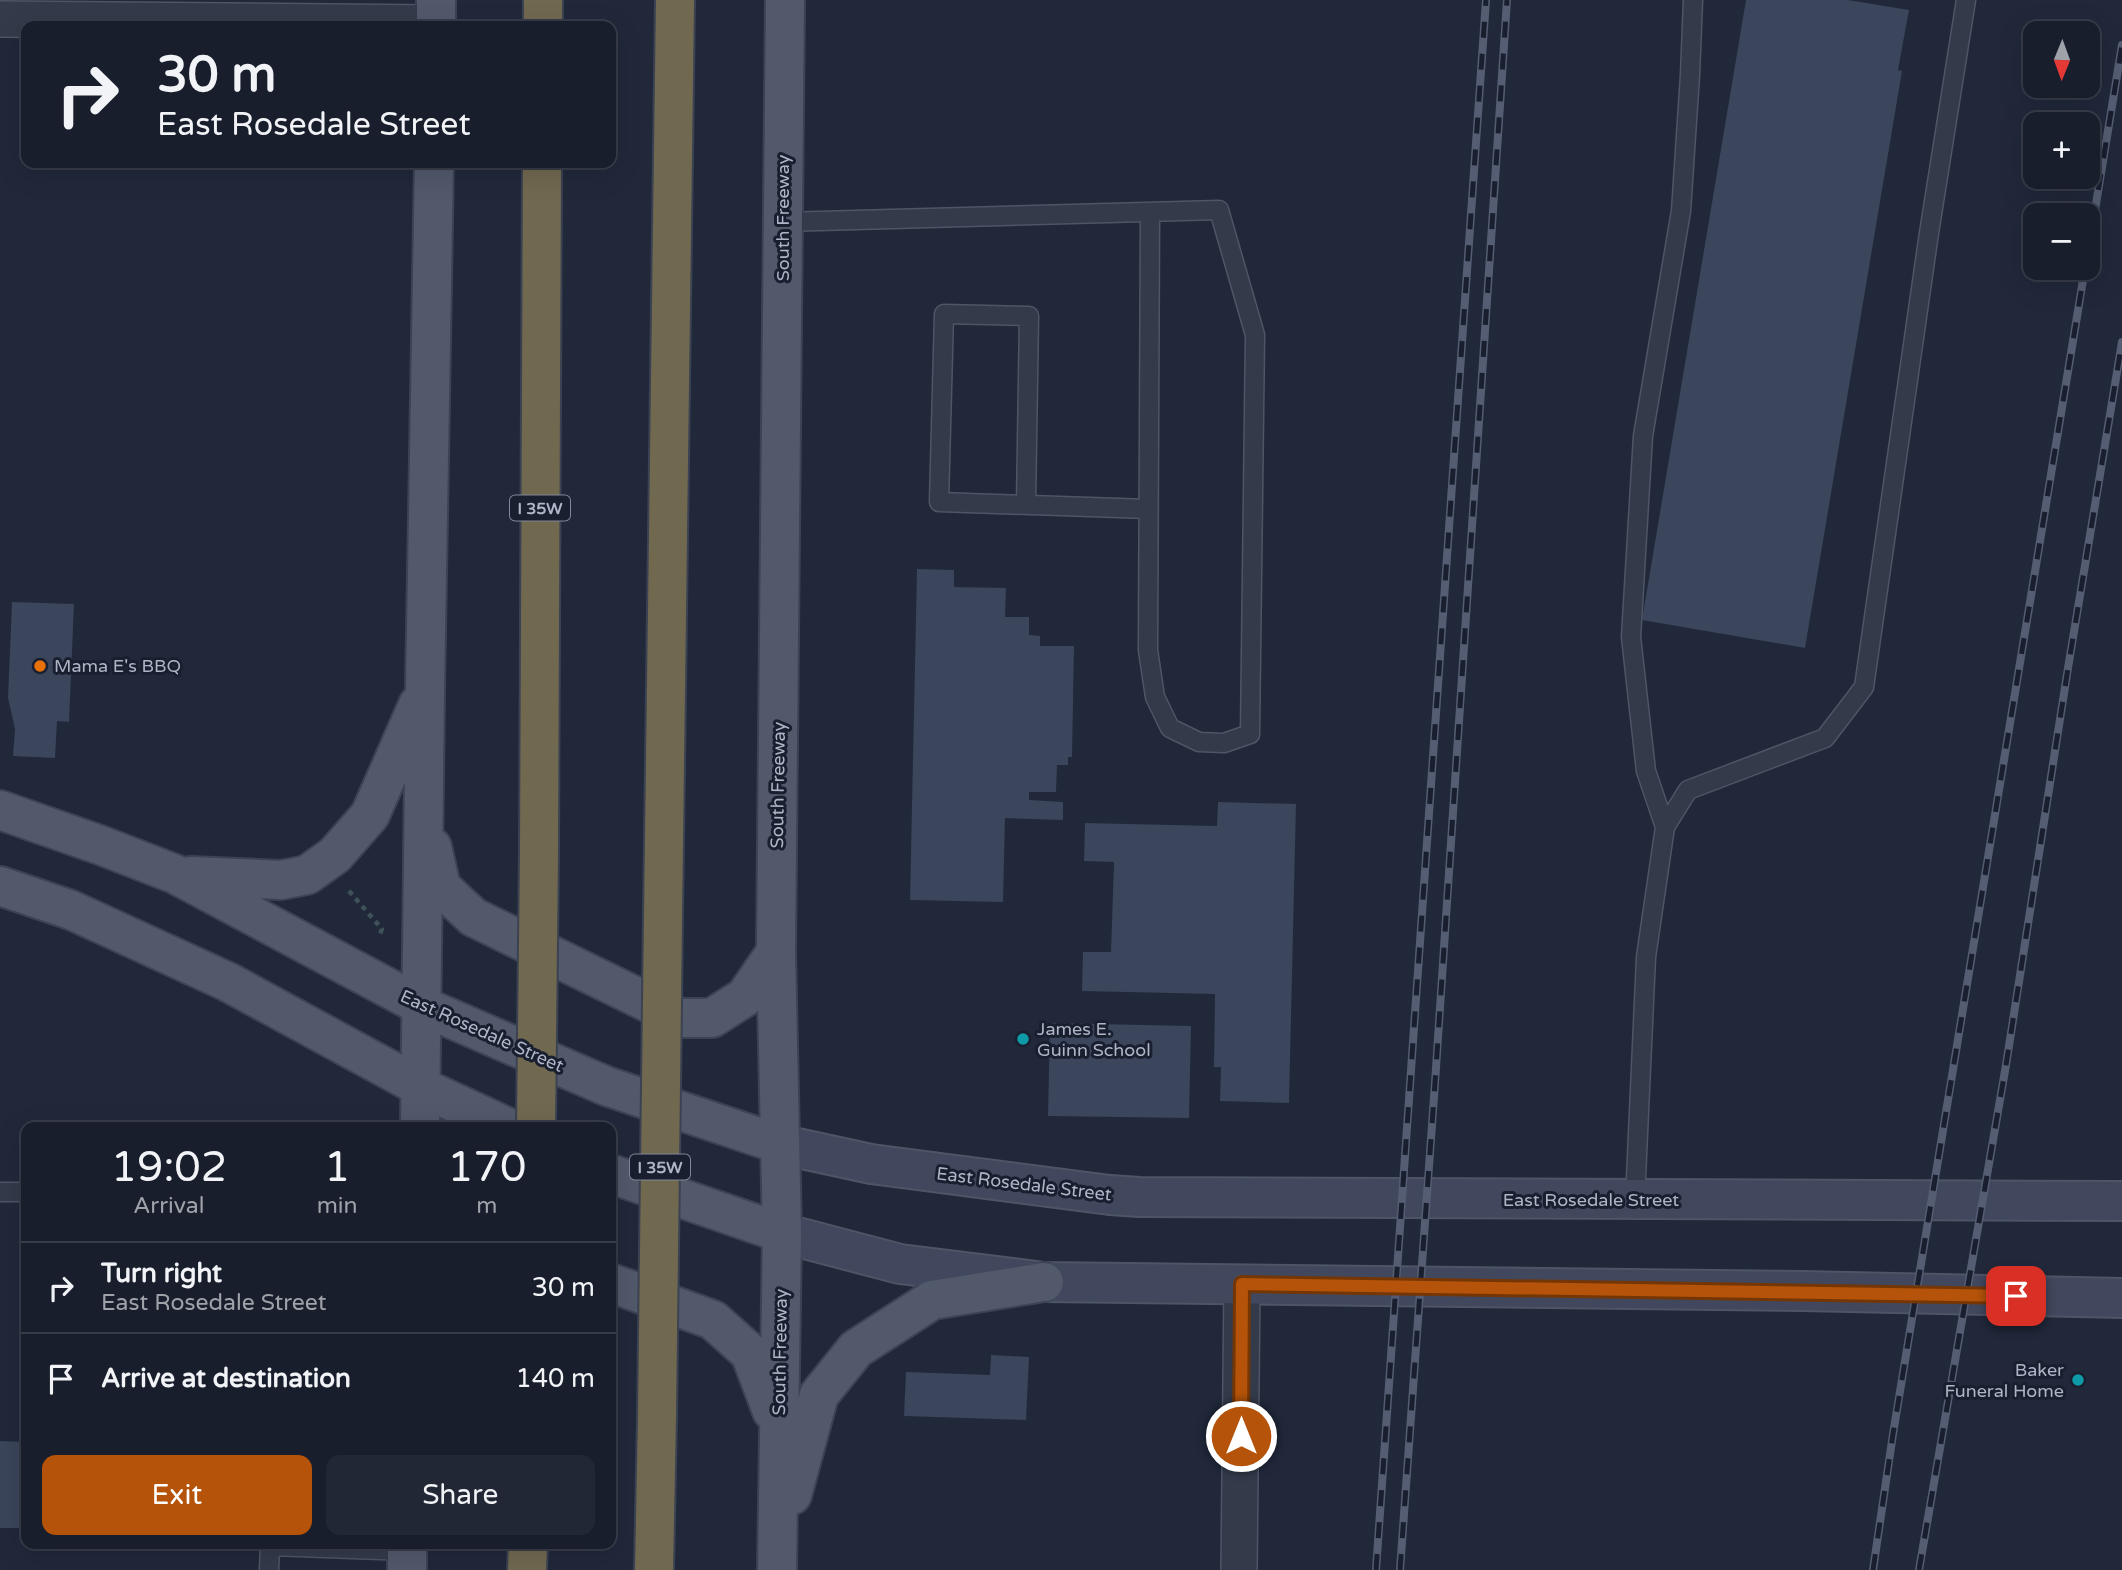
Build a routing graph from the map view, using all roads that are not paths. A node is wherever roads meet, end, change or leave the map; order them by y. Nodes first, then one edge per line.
1 (543, 0) edge
2 (675, 0) edge
3 (785, 0) edge
4 (1693, 0) edge
5 (1966, 0) edge
6 (436, 16) edge
7 (0, 19) edge
8 (543, 21) edge
9 (434, 168) edge
10 (542, 168) edge
11 (1150, 212) junction
12 (783, 222) junction
13 (1026, 505) junction
14 (1149, 509) junction
15 (425, 690) junction
16 (0, 810) edge
17 (424, 811) junction
18 (1665, 827) junction
19 (175, 874) junction
20 (0, 886) edge
21 (776, 952) junction
22 (422, 1006) junction
23 (421, 1087) junction
24 (420, 1122) edge
25 (496, 1122) edge
26 (536, 1122) edge
27 (779, 1144) junction
28 (616, 1176) edge
29 (0, 1192) edge
30 (21, 1192) edge
31 (1635, 1200) junction
32 (2122, 1201) edge
33 (782, 1233) junction
34 (1044, 1282) junction
35 (1242, 1284) junction
36 (616, 1285) edge
37 (2122, 1298) edge
38 (779, 1429) junction
39 (268, 1549) edge
40 (340, 1549) edge
41 (528, 1549) edge
42 (407, 1555) edge
43 (777, 1559) edge
44 (269, 1570) edge
45 (527, 1570) edge
46 (654, 1570) edge
47 (1239, 1570) edge

1 - 8 highway
2 - 46 highway, I 35W, bridge
3 - 12 main road, South Freeway
4 - 18 lane
5 - 18 lane
6 - 7 street
9 - 15 main road
10 - 26 highway, I 35W, bridge
11 - 12 lane
11 - 14 lane
11 - 14 lane
12 - 21 main road, South Freeway
13 - 13 lane
13 - 14 lane
15 - 17 main road
15 - 19 main road
16 - 19 main road, East Rosedale Street
17 - 21 main road
17 - 22 main road
18 - 31 lane
19 - 22 main road, East Rosedale Street
20 - 23 main road
21 - 27 main road, South Freeway
22 - 23 main road
22 - 27 main road, East Rosedale Street
23 - 24 main road
23 - 25 main road
27 - 31 main road, East Rosedale Street
27 - 33 main road, South Freeway
28 - 33 main road
29 - 30 lane
31 - 32 main road, East Rosedale Street
33 - 34 main road
33 - 38 main road, South Freeway
34 - 35 main road
34 - 43 main road
35 - 37 main road
35 - 47 street
36 - 38 main road
38 - 43 main road, South Freeway
39 - 44 lane
40 - 42 lane
41 - 45 highway

